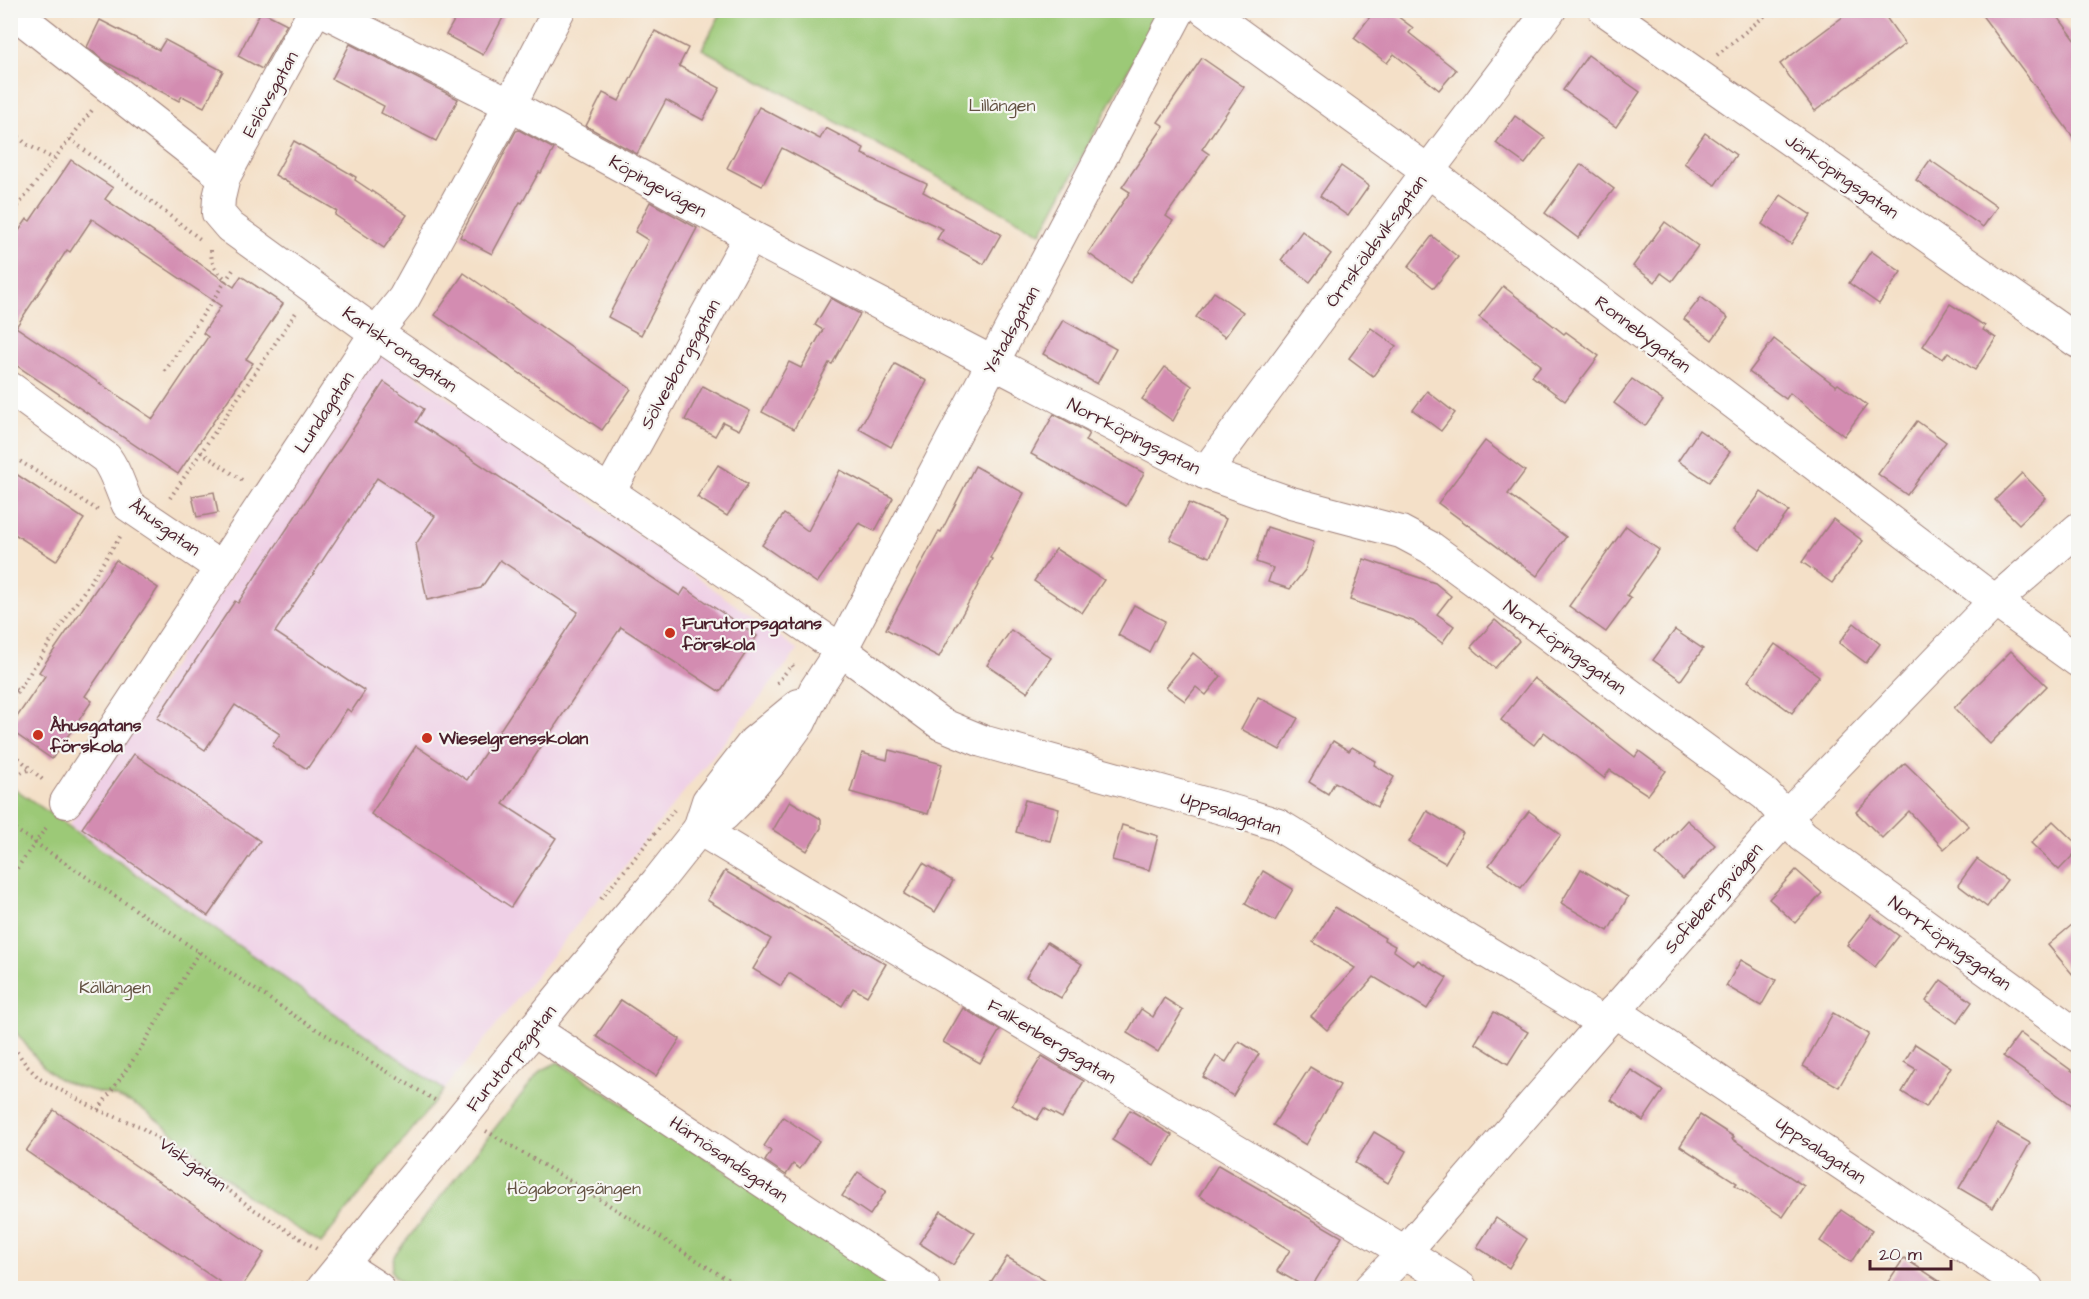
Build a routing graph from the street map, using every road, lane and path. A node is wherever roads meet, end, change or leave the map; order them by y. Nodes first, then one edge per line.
1 (11, 10) edge
2 (315, 10) edge
3 (322, 10) edge
4 (559, 10) edge
5 (1179, 10) edge
6 (1205, 10) edge
7 (1550, 10) edge
8 (1605, 10) edge
9 (1772, 10) edge
10 (1694, 73) junction
11 (110, 88) junction
12 (510, 105) junction
13 (10, 128) edge
14 (70, 139) junction
15 (54, 159) junction
16 (1428, 171) junction
17 (224, 177) junction
18 (10, 216) edge
19 (750, 236) junction
20 (203, 242) dead end
21 (252, 243) junction
22 (212, 248) dead end
23 (227, 280) junction
24 (313, 288) junction
25 (376, 333) junction
26 (2079, 342) edge
27 (993, 362) junction
28 (165, 371) dead end
29 (10, 388) edge
30 (201, 452) junction
31 (1205, 473) junction
32 (609, 492) junction
33 (268, 496) junction
34 (140, 525) junction
35 (2079, 529) edge
36 (221, 568) junction
37 (1995, 601) junction
38 (842, 650) junction
39 (2079, 661) edge
40 (10, 686) edge
41 (18, 691) junction
42 (10, 703) edge
43 (10, 750) edge
44 (31, 769) junction
45 (10, 777) edge
46 (66, 802) junction
47 (1786, 817) junction
48 (10, 826) edge
49 (699, 829) junction
50 (35, 842) junction
51 (10, 878) edge
52 (200, 952) junction
53 (1609, 1017) junction
54 (533, 1029) junction
55 (2076, 1031) edge
56 (10, 1042) edge
57 (98, 1110) junction
58 (464, 1117) junction
59 (1405, 1252) junction
60 (333, 1277) edge
61 (378, 1288) edge
62 (741, 1288) edge
63 (924, 1288) edge
64 (1370, 1288) edge
65 (1461, 1288) edge
66 (2027, 1288) edge

1 - 11 street
2 - 17 street, Eslövsgatan
3 - 12 street, Köpingevägen
4 - 12 street, Lundagatan
5 - 27 street, Ystadsgatan
6 - 16 street, Ronnebygatan
7 - 16 street, Örnsköldsviksgatan
8 - 10 street, Jönköpingsgatan
9 - 10 path
10 - 26 street, Jönköpingsgatan
11 - 14 path
11 - 17 street
12 - 19 street, Köpingevägen
12 - 25 street, Lundagatan
13 - 15 path
14 - 15 path
14 - 20 path
15 - 18 path
16 - 31 street, Örnsköldsviksgatan
16 - 37 street, Ronnebygatan
17 - 21 street, Karlskronagatan
19 - 27 street, Köpingevägen
19 - 32 street, Sölvesborgsgatan
21 - 23 path
21 - 24 street, Karlskronagatan
22 - 23 path
23 - 28 path
24 - 25 street, Karlskronagatan
24 - 30 path
25 - 32 street, Karlskronagatan
25 - 33 street, Lundagatan
27 - 31 street, Norrköpingsgatan
27 - 38 street, Ystadsgatan
29 - 34 street, Åhusgatan
30 - 33 path
30 - 34 path
31 - 47 street, Norrköpingsgatan
32 - 38 street, Karlskronagatan
33 - 36 street, Lundagatan
34 - 36 street, Åhusgatan
34 - 41 path
35 - 37 street, Sofiebergsvägen
36 - 46 street, Lundagatan
37 - 39 street, Ronnebygatan
37 - 47 street, Sofiebergsvägen
38 - 49 street, Furutorpsgatan
38 - 53 street, Uppsalagatan
40 - 41 path
41 - 42 path
43 - 44 path
44 - 45 path
44 - 46 path
46 - 50 path
47 - 53 street, Sofiebergsvägen
47 - 55 street, Norrköpingsgatan
48 - 50 path
49 - 54 street, Furutorpsgatan
49 - 59 street, Falkenbergsgatan
50 - 51 path
50 - 52 path
52 - 57 path
52 - 58 path
53 - 59 street, Sofiebergsvägen
53 - 66 street, Uppsalagatan
54 - 58 street, Furutorpsgatan
54 - 63 street, Härnösandsgatan
56 - 57 path, Viskgatan
57 - 60 path, Viskgatan
58 - 60 street, Furutorpsgatan
58 - 62 path
59 - 64 street, Sofiebergsvägen
59 - 65 street, Falkenbergsgatan
60 - 61 street

